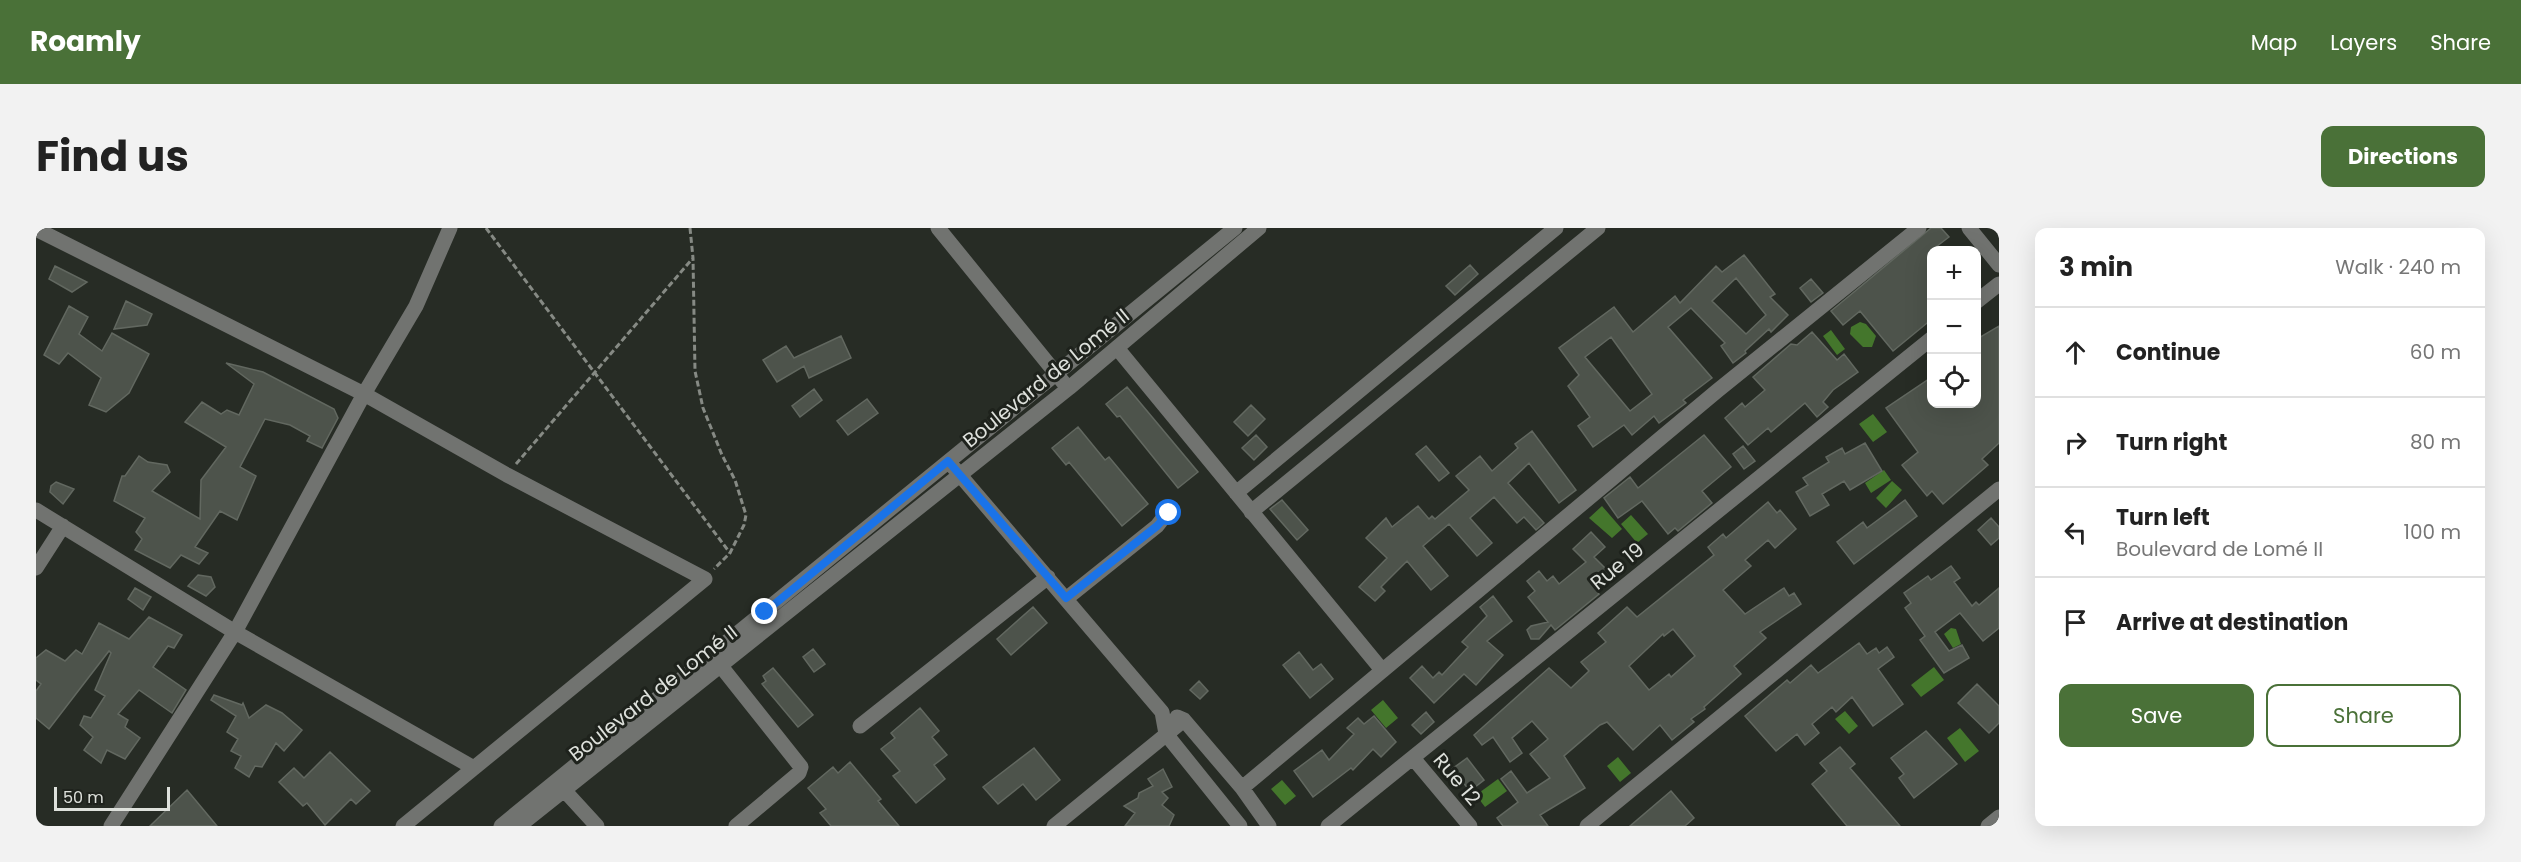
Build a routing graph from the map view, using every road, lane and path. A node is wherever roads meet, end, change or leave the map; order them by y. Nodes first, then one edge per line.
1 (450, 228) edge
2 (486, 228) edge
3 (690, 228) edge
4 (938, 228) edge
5 (1235, 228) edge
6 (1259, 228) edge
7 (1556, 228) edge
8 (1598, 228) edge
9 (1919, 228) edge
10 (1969, 228) edge
11 (48, 231) edge
12 (693, 258) junction
13 (1999, 266) edge
14 (1999, 284) edge
15 (1979, 300) edge
16 (1927, 342) edge
17 (1117, 348) junction
18 (593, 372) junction
19 (1056, 374) junction
20 (1069, 388) junction
21 (364, 394) junction
22 (948, 461) junction
23 (507, 475) junction
24 (960, 475) junction
25 (1999, 489) edge
26 (1236, 493) junction
27 (1171, 508) dead end
28 (36, 510) edge
29 (1251, 512) junction
30 (63, 526) junction
31 (729, 553) junction
32 (36, 568) edge
33 (1048, 577) junction
34 (705, 579) junction
35 (1066, 598) junction
36 (235, 632) junction
37 (717, 660) junction
38 (1382, 670) junction
39 (1162, 712) junction
40 (1184, 720) junction
41 (860, 726) dead end
42 (1166, 734) junction
43 (1413, 758) junction
44 (474, 768) junction
45 (1242, 788) junction
46 (564, 790) junction
47 (1999, 818) edge
48 (111, 826) edge
49 (403, 826) edge
50 (501, 826) edge
51 (519, 826) edge
52 (597, 826) edge
53 (736, 826) edge
54 (1054, 826) edge
55 (1240, 826) edge
56 (1269, 826) edge
57 (1328, 826) edge
58 (1470, 826) edge
59 (1587, 826) edge
60 (1988, 826) edge

1 - 21 street
2 - 18 path
3 - 12 path
4 - 19 street
5 - 19 street, Boulevard de Lomé II
6 - 17 street, Boulevard de Lomé II
7 - 26 street
8 - 29 street
9 - 38 street
10 - 13 street
11 - 21 street
12 - 18 path
12 - 31 path
14 - 15 street
16 - 43 street, Rue 19
17 - 20 street, Boulevard de Lomé II
17 - 26 street
18 - 23 path
18 - 31 path
19 - 20 street
19 - 22 street, Boulevard de Lomé II
20 - 24 street, Boulevard de Lomé II
21 - 23 street
21 - 36 street
22 - 24 street
22 - 37 street, Boulevard de Lomé II
23 - 34 street
24 - 33 street
24 - 37 street, Boulevard de Lomé II
25 - 59 street
26 - 29 street
27 - 35 street
28 - 30 street
29 - 38 street
30 - 32 street
30 - 36 street
31 - 34 path
33 - 35 street
33 - 41 street
34 - 44 street
35 - 39 street
36 - 44 street
36 - 48 street
37 - 46 street, Boulevard de Lomé II
37 - 50 street, Boulevard de Lomé II
37 - 53 street
38 - 45 street
39 - 40 street
39 - 42 street
40 - 42 street
40 - 45 street
42 - 54 street
42 - 55 street
43 - 57 street, Rue 19
43 - 58 street, Rue 12
44 - 49 street
45 - 56 street
46 - 51 street, Boulevard de Lomé II
46 - 52 street
47 - 60 street

